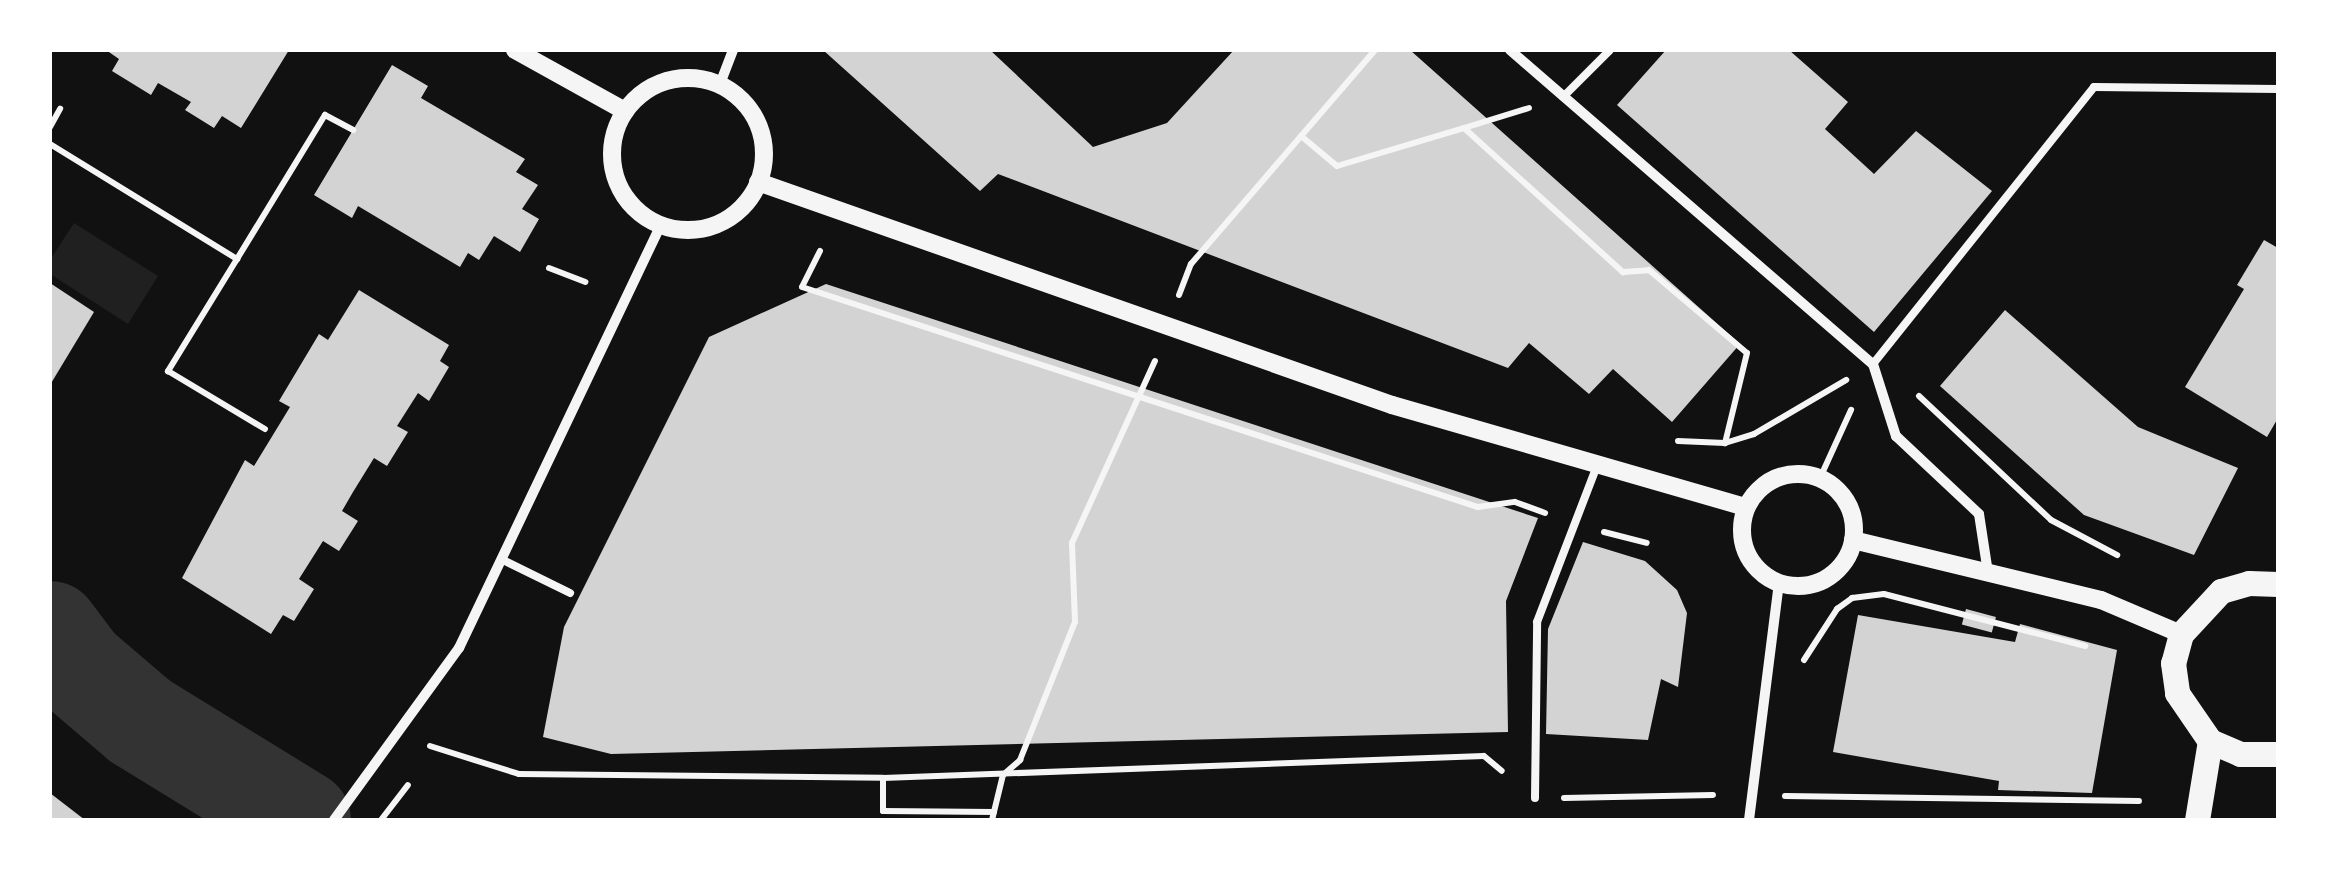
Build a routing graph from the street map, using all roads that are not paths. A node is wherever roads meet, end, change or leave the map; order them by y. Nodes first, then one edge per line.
1 (515, 50) edge
2 (733, 50) edge
3 (1510, 50) edge
4 (1610, 50) edge
5 (720, 84) junction
6 (2278, 89) edge
7 (1562, 97) junction
8 (625, 111) junction
9 (758, 182) junction
10 (661, 224) junction
11 (1873, 364) junction
12 (1596, 468) junction
13 (1746, 507) junction
14 (1853, 540) junction
15 (501, 559) junction
16 (1988, 573) junction
17 (1779, 584) junction
18 (2278, 584) edge
19 (570, 593) dead end
20 (2181, 634) junction
21 (2210, 741) junction
22 (2278, 754) edge
23 (1534, 798) road end
24 (2198, 811) edge
25 (1749, 817) edge
26 (334, 820) edge

1 - 8 street
2 - 5 street
3 - 7 street
4 - 7 lane
5 - 8 street
5 - 9 street
6 - 11 lane
7 - 11 street
8 - 10 street
9 - 10 street
9 - 12 street
10 - 15 street
11 - 16 street
12 - 13 street
12 - 23 lane
13 - 14 street
13 - 17 street
14 - 16 street
14 - 17 street
15 - 19 lane
15 - 26 street
16 - 20 street
17 - 25 street
18 - 20 main road
20 - 21 main road
21 - 22 main road
21 - 24 main road

